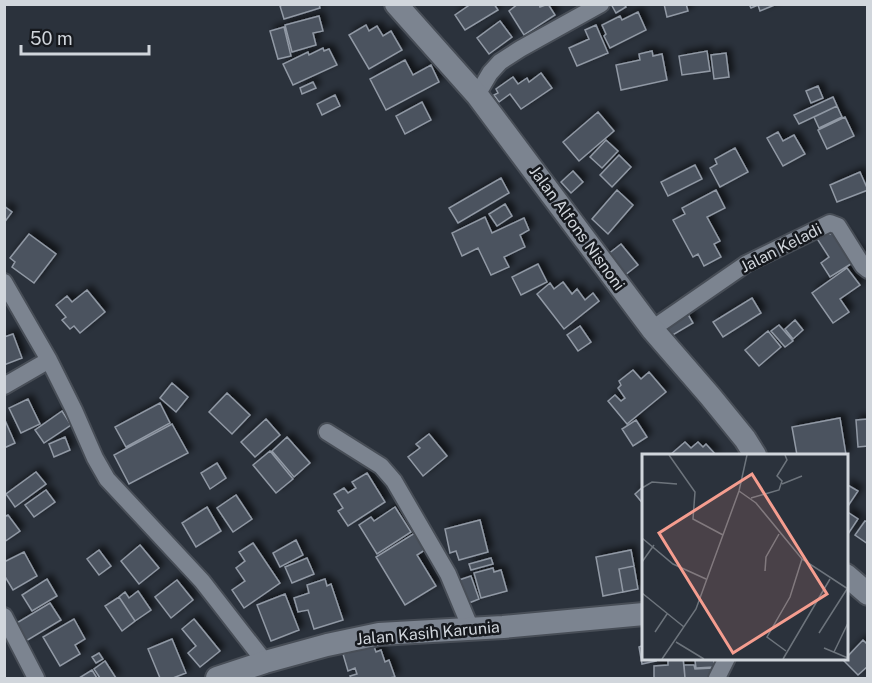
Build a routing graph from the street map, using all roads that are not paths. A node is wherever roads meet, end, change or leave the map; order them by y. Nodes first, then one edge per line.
1 (396, 4) edge
2 (601, 4) edge
3 (477, 95) junction
4 (867, 270) edge
5 (4, 282) edge
6 (652, 329) junction
7 (49, 360) junction
8 (4, 386) edge
9 (327, 432) dead end
10 (754, 454) edge
11 (848, 577) edge
12 (867, 594) edge
13 (642, 614) edge
14 (4, 616) edge
15 (471, 629) junction
16 (726, 659) edge
17 (265, 662) junction
18 (36, 678) edge
19 (217, 678) edge
20 (717, 678) edge

1 - 3 main road, Jalan Alfons Nisnoni
2 - 3 street
3 - 6 main road, Jalan Alfons Nisnoni
4 - 6 street, Jalan Keladi
5 - 7 street
6 - 10 main road, Jalan Alfons Nisnoni
7 - 8 street
7 - 17 street
9 - 15 street
11 - 12 main road
13 - 15 main road, Jalan Kasih Karunia
14 - 18 street
15 - 17 main road, Jalan Kasih Karunia
16 - 20 street
17 - 19 main road, Jalan Kasih Karunia

